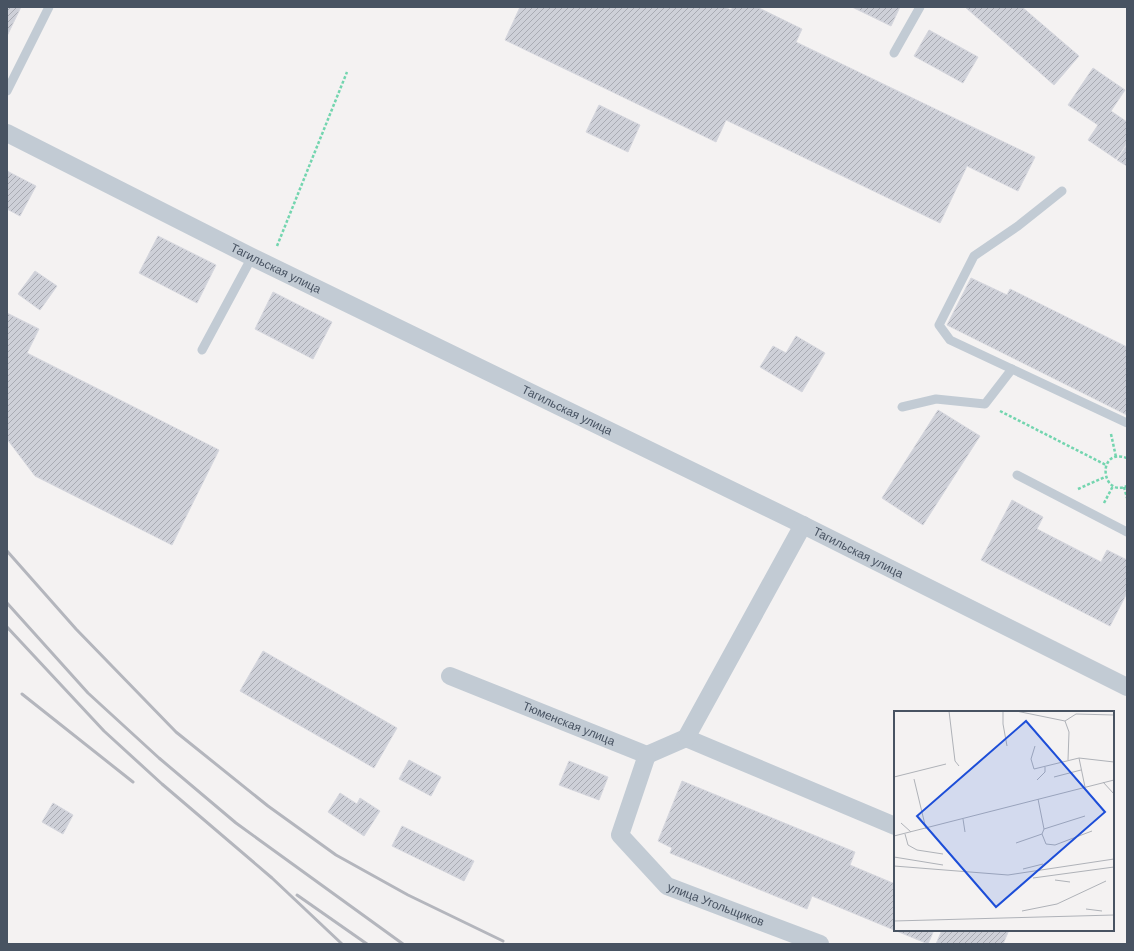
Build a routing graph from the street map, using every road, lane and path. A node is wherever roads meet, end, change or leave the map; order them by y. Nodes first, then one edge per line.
1 (49, 7) edge
2 (920, 7) edge
3 (894, 53) dead end
4 (347, 72) dead end
5 (7, 91) edge
6 (7, 133) edge
7 (1062, 191) dead end
8 (276, 248) dead end
9 (252, 257) junction
10 (202, 350) dead end
11 (1012, 369) junction
12 (985, 404) junction
13 (902, 407) dead end
14 (1127, 423) edge
15 (1127, 458) edge
16 (1106, 465) junction
17 (1017, 475) dead end
18 (1105, 477) junction
19 (1126, 487) edge
20 (1059, 497) junction
21 (1127, 498) edge
22 (803, 525) junction
23 (1127, 532) edge
24 (450, 676) dead end
25 (1127, 687) edge
26 (686, 738) junction
27 (647, 755) junction
28 (894, 826) edge
29 (820, 944) edge

1 - 5 lane
2 - 3 lane
4 - 8 path
6 - 9 street, Тагильская улица
7 - 11 lane
9 - 10 lane
9 - 22 street, Тагильская улица
11 - 12 lane
11 - 14 lane
12 - 13 lane
12 - 16 path
15 - 16 path
16 - 18 path
17 - 20 lane
18 - 19 path
18 - 20 path
19 - 21 path
20 - 23 lane
22 - 25 street, Тагильская улица
22 - 26 street
24 - 27 street, Тюменская улица
26 - 27 street
26 - 28 street
27 - 29 street, улица Угольщиков

